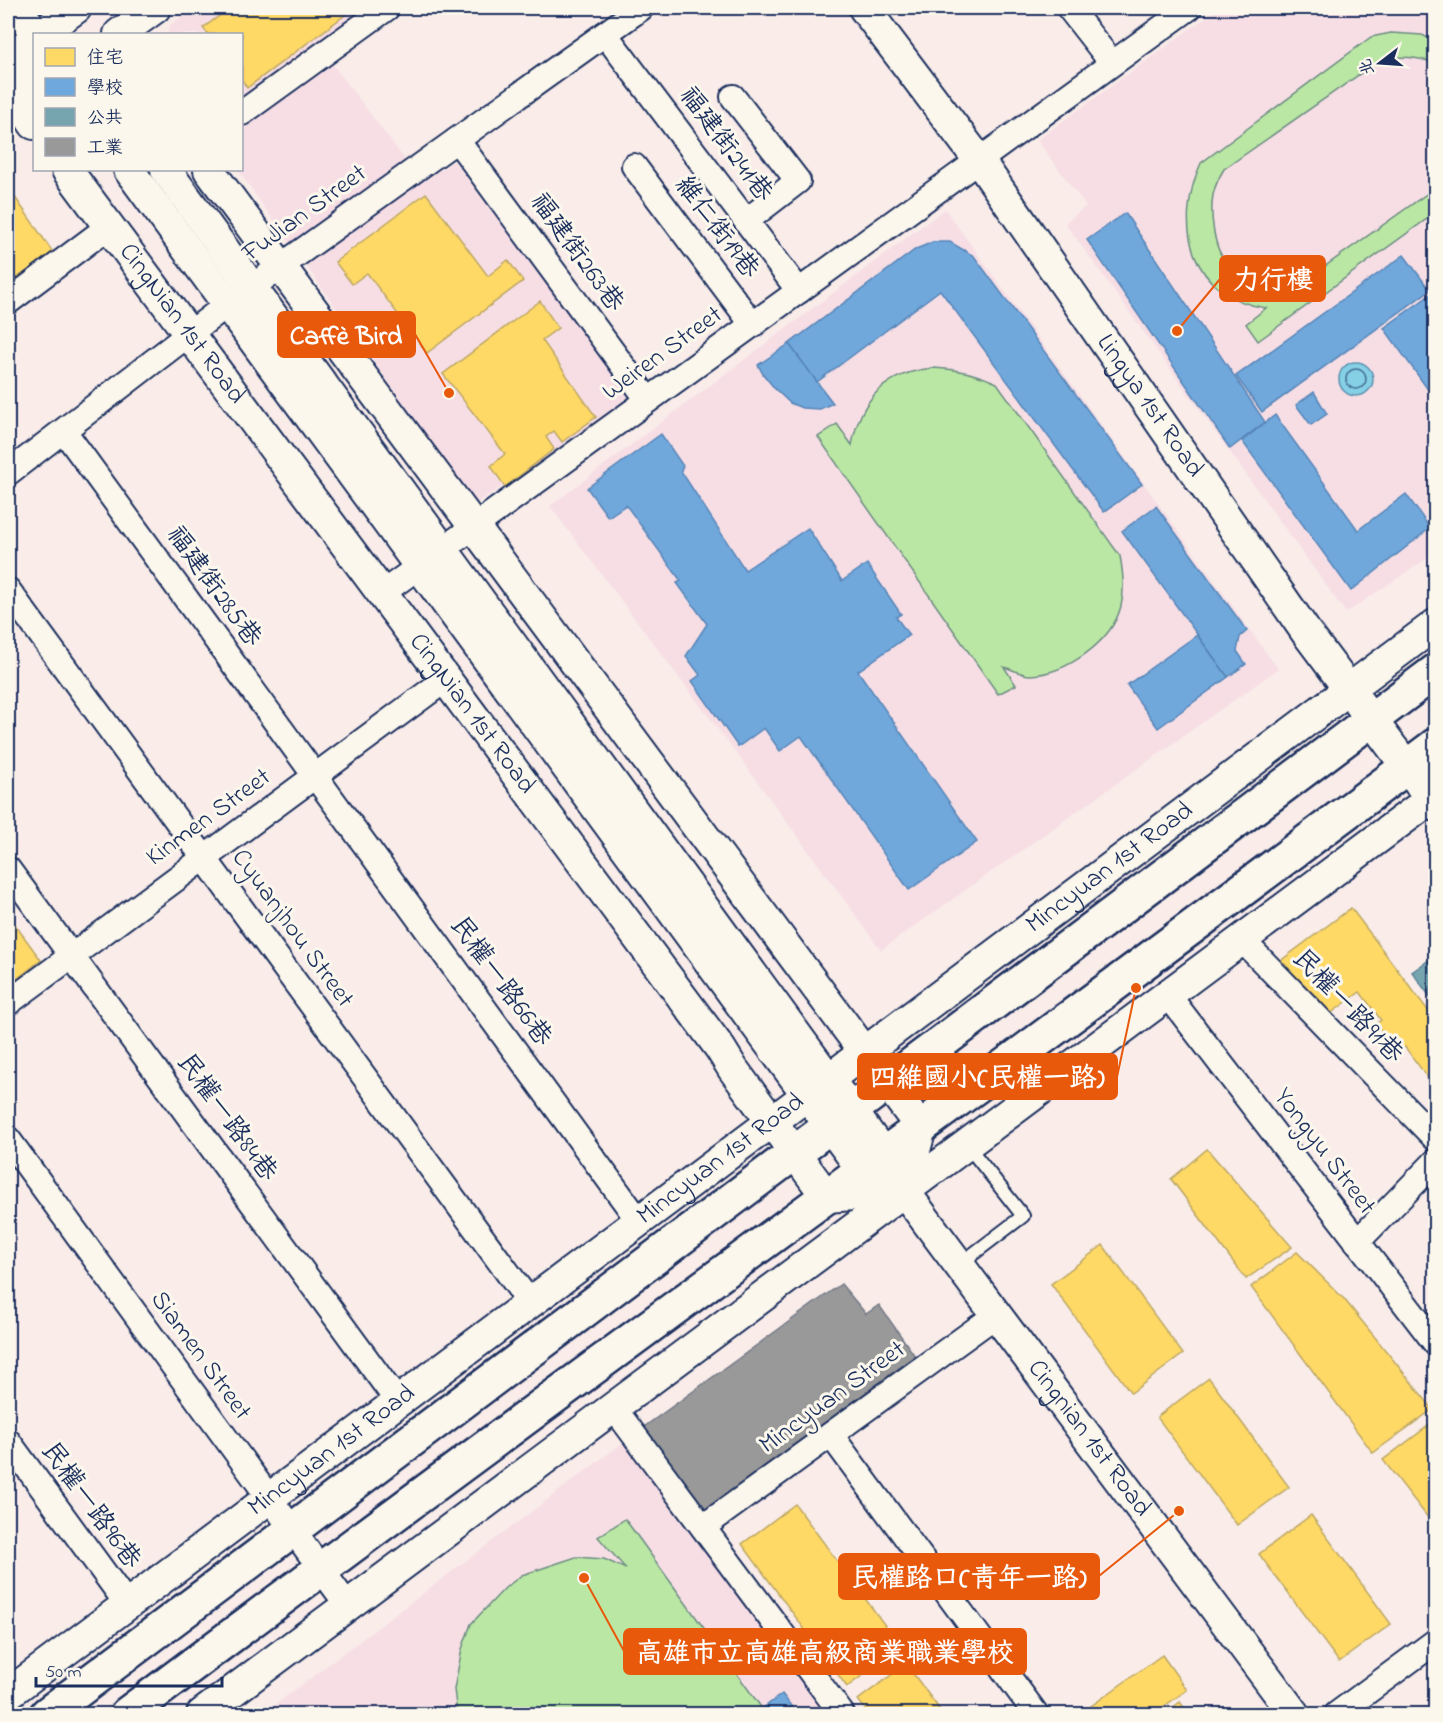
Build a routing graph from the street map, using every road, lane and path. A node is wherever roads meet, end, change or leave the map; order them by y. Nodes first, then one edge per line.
1 (17, 8) edge
2 (76, 8) edge
3 (155, 8) edge
4 (387, 8) edge
5 (640, 8) edge
6 (864, 8) edge
7 (1069, 8) edge
8 (1189, 8) edge
9 (37, 33) edge
10 (39, 33) edge
11 (120, 33) edge
12 (605, 34) junction
13 (33, 40) edge
14 (33, 58) edge
15 (8, 59) edge
16 (1112, 63) junction
17 (733, 97) dead end
18 (25, 112) edge
19 (243, 112) edge
20 (457, 140) junction
21 (978, 159) junction
22 (634, 166) dead end
23 (68, 171) edge
24 (130, 171) edge
25 (167, 171) edge
26 (210, 171) edge
27 (746, 221) junction
28 (108, 227) junction
29 (281, 266) junction
30 (252, 286) junction
31 (799, 291) junction
32 (8, 302) edge
33 (228, 304) junction
34 (753, 324) junction
35 (191, 333) junction
36 (648, 400) junction
37 (64, 431) junction
38 (8, 473) edge
39 (475, 526) junction
40 (431, 557) junction
41 (8, 590) edge
42 (381, 594) junction
43 (1436, 624) edge
44 (1436, 671) edge
45 (445, 680) junction
46 (1348, 688) junction
47 (1371, 718) junction
48 (1436, 745) edge
49 (651, 763) junction
50 (1407, 767) junction
51 (315, 776) junction
52 (606, 797) junction
53 (1434, 800) edge
54 (559, 833) junction
55 (204, 858) junction
56 (8, 868) edge
57 (1242, 940) junction
58 (72, 955) junction
59 (1168, 995) junction
60 (8, 1003) edge
61 (865, 1052) junction
62 (887, 1083) junction
63 (818, 1087) junction
64 (841, 1118) junction
65 (771, 1122) junction
66 (921, 1128) junction
67 (8, 1139) edge
68 (1436, 1139) edge
69 (967, 1145) junction
70 (794, 1152) junction
71 (1436, 1161) edge
72 (874, 1163) junction
73 (904, 1191) junction
74 (827, 1197) junction
75 (639, 1221) junction
76 (1357, 1242) junction
77 (959, 1265) junction
78 (530, 1303) junction
79 (996, 1315) junction
80 (1436, 1344) edge
81 (398, 1402) junction
82 (614, 1408) junction
83 (831, 1435) junction
84 (8, 1441) edge
85 (269, 1498) junction
86 (703, 1527) junction
87 (293, 1531) junction
88 (321, 1568) junction
89 (127, 1604) junction
90 (348, 1606) junction
91 (1436, 1641) edge
92 (8, 1694) edge
93 (47, 1714) edge
94 (127, 1714) edge
95 (202, 1714) edge
96 (842, 1714) edge
97 (1036, 1714) edge
98 (1294, 1714) edge
99 (1337, 1714) edge

1 - 9 street
2 - 10 street
3 - 11 street
4 - 19 street
5 - 12 street, FuJian Street
6 - 21 street, Lingya 1st Road
7 - 16 street
8 - 16 street, Weiren Street
12 - 20 street, FuJian Street
12 - 27 street, 福建街241巷
13 - 15 street
14 - 18 street
16 - 21 street, Weiren Street
17 - 27 street
20 - 29 street, FuJian Street
20 - 36 street, 福建街263巷
21 - 31 street, Weiren Street
21 - 46 street, Lingya 1st Road
22 - 34 street, 維仁街19巷
23 - 28 street, CingNian 1st Road
24 - 33 street, CingNian 1st Road
25 - 30 street, CingNian 1st Road
26 - 29 street
27 - 31 street, 福建街241巷
28 - 32 street
28 - 35 street, CingNian 1st Road
29 - 30 street, FuJian Street
29 - 39 street
30 - 33 street, FuJian Street
30 - 40 street, CingNian 1st Road
31 - 34 street, Weiren Street
33 - 35 street, FuJian Street
33 - 40 street, CingNian 1st Road
34 - 36 street, Weiren Street
35 - 37 street, FuJian Street
35 - 42 street, CingNian 1st Road
36 - 39 street, Weiren Street
37 - 38 street, FuJian Street
37 - 51 street, 福建街285巷
39 - 40 street, Weiren Street
39 - 49 street
40 - 42 street, Weiren Street
40 - 52 street, CingNian 1st Road
41 - 55 street, Cyuanjhou Street
42 - 45 street, CingNian 1st Road
43 - 46 street, Mincyuan 1st Road
44 - 47 main road, Mincyuan 1st Road
45 - 51 street, Kinmen Street
45 - 54 street, CingNian 1st Road
46 - 47 street, Lingya 1st Road
46 - 61 street, Mincyuan 1st Road
47 - 50 street, Lingya 1st Road
47 - 62 main road, Mincyuan 1st Road
48 - 50 main road
49 - 52 street
49 - 61 street
50 - 53 street, Lingya 1st Road
50 - 66 main road
51 - 55 street, Kinmen Street
51 - 75 street, 民權一路66巷
52 - 54 street
52 - 63 street, CingNian 1st Road
53 - 57 street
54 - 65 street, CingNian 1st Road
55 - 58 street, Kinmen Street
55 - 78 street, Cyuanjhou Street
56 - 58 street, 民權一路84巷
57 - 59 street
57 - 68 street, 民權一路91巷
58 - 60 street, Kinmen Street
58 - 81 street, 民權一路84巷
59 - 69 street
59 - 76 street, Yongyu Street
61 - 62 street
61 - 63 street, Mincyuan 1st Road
62 - 64 main road, Mincyuan 1st Road
62 - 66 street
63 - 64 street, CingNian 1st Road
63 - 65 street, Mincyuan 1st Road
64 - 70 main road, Mincyuan 1st Road
64 - 72 street, CingNian 1st Road
65 - 70 street, CingNian 1st Road
65 - 75 street, Mincyuan 1st Road
66 - 72 main road
66 - 73 street
67 - 85 street, Siamen Street
69 - 73 street
69 - 77 lane
70 - 74 street, CingNian 1st Road
70 - 87 main road, Mincyuan 1st Road
71 - 76 street
72 - 73 street, CingNian 1st Road
72 - 74 main road
73 - 74 street
73 - 77 street, Cingnian 1st Road
73 - 82 street
74 - 88 main road
75 - 78 street, Mincyuan 1st Road
76 - 80 street, Yongyu Street
77 - 79 street, Cingnian 1st Road
78 - 81 street, Mincyuan 1st Road
79 - 83 street, Mincyuan Street
79 - 98 street, Cingnian 1st Road
81 - 85 street, Mincyuan 1st Road
82 - 86 street
82 - 90 street
83 - 86 street, Mincyuan Street
83 - 97 street
84 - 89 street, 民權一路96巷
85 - 87 street, Siamen Street
85 - 89 street, Mincyuan 1st Road
86 - 96 street
87 - 88 street, Siamen Street
87 - 93 main road, Mincyuan 1st Road
88 - 90 street, Siamen Street
88 - 94 main road
89 - 92 street, Mincyuan 1st Road
90 - 95 street
91 - 99 street

